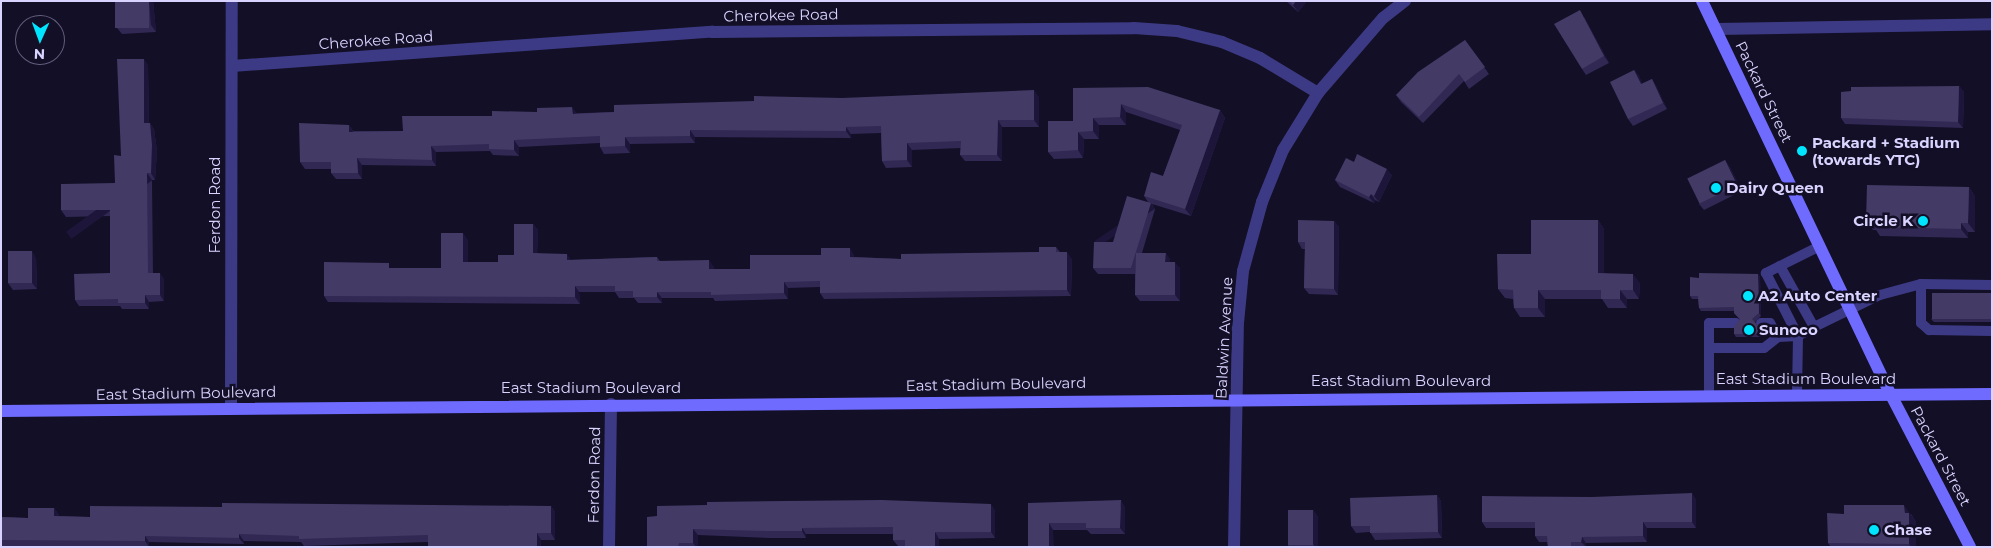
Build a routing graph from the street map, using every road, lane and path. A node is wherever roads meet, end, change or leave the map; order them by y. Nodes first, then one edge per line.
1 (232, 1) edge
2 (1405, 1) edge
3 (1702, 1) edge
4 (1992, 24) edge
5 (1716, 29) junction
6 (232, 66) junction
7 (1318, 93) junction
8 (1820, 246) junction
9 (1780, 266) junction
10 (1922, 284) junction
11 (1992, 285) edge
12 (1849, 308) junction
13 (1736, 323) edge
14 (1761, 323) dead end
15 (1814, 328) junction
16 (1992, 331) edge
17 (1798, 336) junction
18 (1778, 337) junction
19 (1709, 348) junction
20 (1992, 394) edge
21 (1798, 395) junction
22 (1891, 395) junction
23 (1709, 396) junction
24 (1237, 398) junction
25 (611, 404) junction
26 (231, 409) junction
27 (1, 411) edge
28 (609, 547) edge
29 (1234, 547) edge
30 (1970, 547) edge

1 - 6 street, Ferdon Road
2 - 7 street, Baldwin Avenue
3 - 5 main road, Packard Street
4 - 5 street
5 - 8 main road, Packard Street
6 - 7 street, Cherokee Road
6 - 26 street, Ferdon Road
7 - 24 street, Baldwin Avenue
8 - 9 lane
8 - 12 main road, Packard Street
9 - 15 lane
9 - 17 lane
10 - 11 lane
10 - 12 lane
10 - 16 lane
12 - 15 lane
12 - 22 main road, Packard Street
13 - 19 lane
14 - 18 lane
15 - 17 lane
17 - 18 lane
17 - 21 lane
18 - 19 lane
19 - 23 lane
20 - 22 main road, East Stadium Boulevard
21 - 22 main road, East Stadium Boulevard
21 - 23 main road, East Stadium Boulevard
22 - 30 main road, Packard Street
23 - 24 main road, East Stadium Boulevard
24 - 25 main road, East Stadium Boulevard
24 - 29 street, Baldwin Avenue
25 - 26 main road, East Stadium Boulevard
25 - 28 street, Ferdon Road
26 - 27 main road, East Stadium Boulevard

